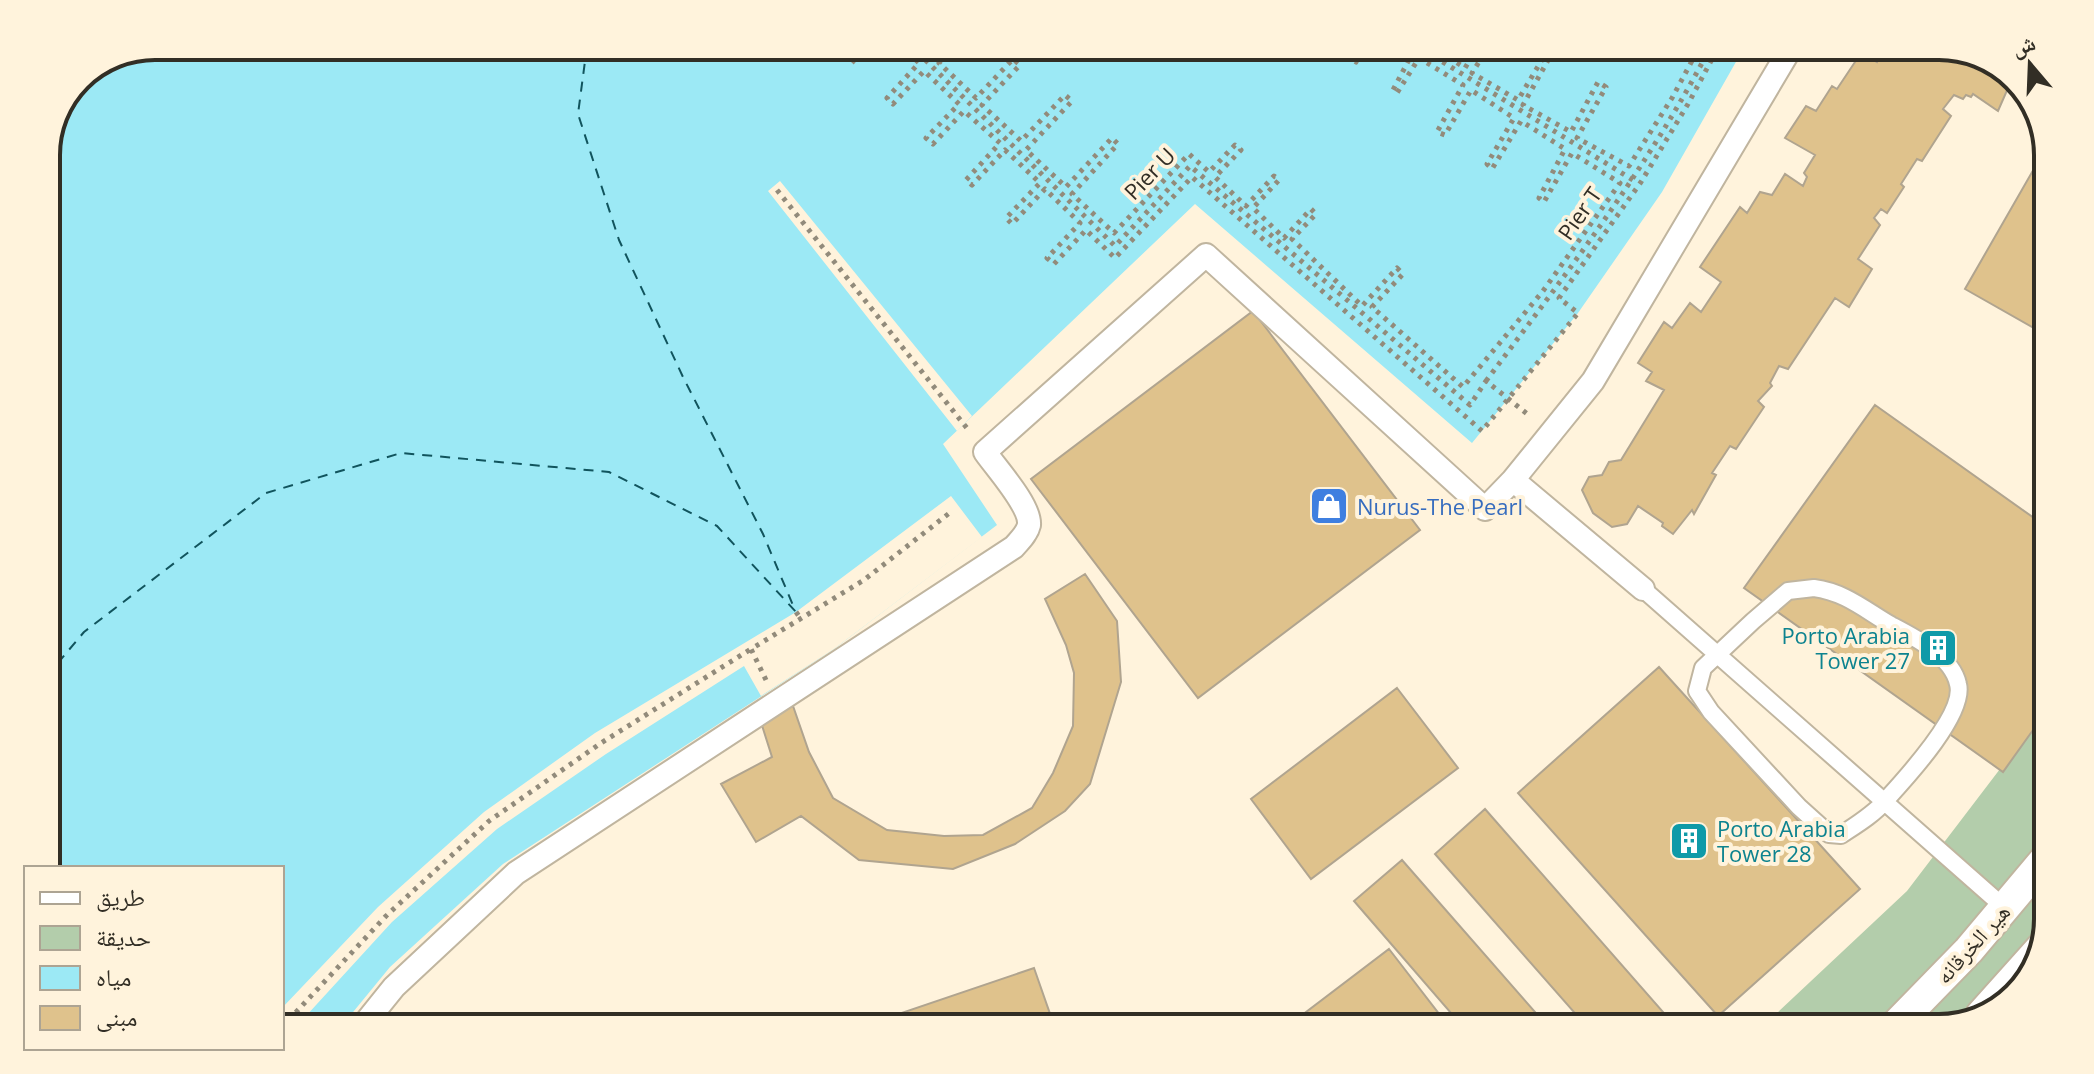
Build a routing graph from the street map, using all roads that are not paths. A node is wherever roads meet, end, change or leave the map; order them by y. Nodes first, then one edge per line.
1 (1784, 60) edge
2 (1513, 480) junction
3 (1643, 589) joint
4 (1717, 654) junction
5 (1885, 802) junction
6 (2034, 873) edge
7 (2005, 908) junction
8 (372, 1014) edge
9 (1907, 1014) edge

1 - 2 street
2 - 3 street
2 - 8 street
3 - 4 lane
4 - 5 lane
4 - 5 lane
4 - 5 lane
5 - 7 lane
6 - 7 street, هير الخرقانه
7 - 9 street, هير الخرقانه

